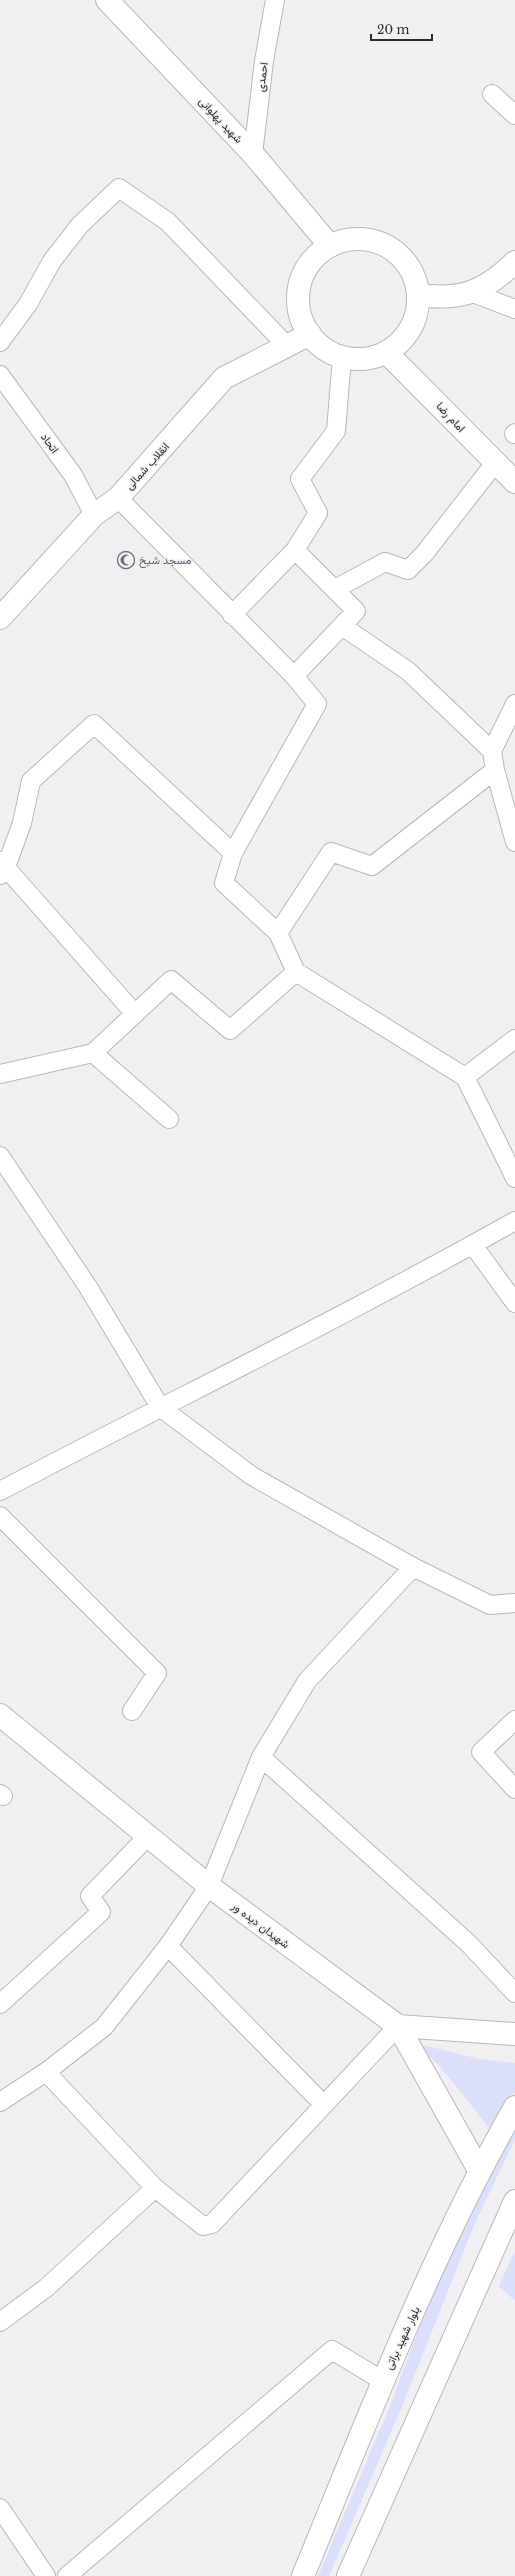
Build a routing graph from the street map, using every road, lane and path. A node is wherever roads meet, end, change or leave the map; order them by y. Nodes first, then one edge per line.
1 (106, 0) edge
2 (275, 0) edge
3 (492, 94) dead end
4 (515, 115) edge
5 (253, 154) junction
6 (330, 246) junction
7 (515, 262) edge
8 (472, 293) junction
9 (419, 295) junction
10 (515, 309) edge
11 (310, 334) junction
12 (0, 342) edge
13 (286, 346) junction
14 (386, 352) junction
15 (342, 357) junction
16 (0, 376) edge
17 (495, 463) junction
18 (515, 482) edge
19 (118, 498) junction
20 (94, 515) junction
21 (295, 550) junction
22 (335, 589) junction
23 (232, 616) junction
24 (0, 618) edge
25 (342, 626) junction
26 (294, 676) junction
27 (515, 704) edge
28 (492, 751) junction
29 (495, 770) junction
30 (515, 842) edge
31 (233, 853) junction
32 (2, 868) edge
33 (278, 933) junction
34 (296, 972) junction
35 (135, 1014) junction
36 (515, 1039) edge
37 (93, 1054) junction
38 (1, 1072) edge
39 (465, 1077) junction
40 (169, 1119) dead end
41 (0, 1156) edge
42 (515, 1178) edge
43 (515, 1221) edge
44 (473, 1245) junction
45 (515, 1303) edge
46 (160, 1407) junction
47 (0, 1491) edge
48 (0, 1516) edge
49 (413, 1567) junction
50 (515, 1603) edge
51 (132, 1711) dead end
52 (0, 1715) edge
53 (515, 1720) edge
54 (261, 1757) junction
55 (515, 1789) edge
56 (147, 1836) junction
57 (209, 1886) junction
58 (168, 1946) junction
59 (515, 1993) edge
60 (0, 2004) edge
61 (398, 2026) junction
62 (515, 2034) edge
63 (46, 2072) junction
64 (0, 2102) edge
65 (324, 2105) junction
66 (515, 2107) edge
67 (479, 2170) junction
68 (154, 2188) junction
69 (515, 2201) edge
70 (0, 2322) edge
71 (383, 2381) junction
72 (0, 2508) edge
73 (46, 2576) edge
74 (67, 2576) edge
75 (303, 2576) edge
76 (348, 2576) edge

1 - 5 main road, شهید پهلوانی
2 - 5 street, احمدی
3 - 4 street
5 - 6 main road, شهید پهلوانی
6 - 9 main road
6 - 11 main road
7 - 8 main road
8 - 9 main road
8 - 10 street
9 - 14 main road
11 - 13 main road, انقلاب شمالی
11 - 15 main road
12 - 13 street
13 - 19 main road, انقلاب شمالی
14 - 15 main road
14 - 17 main road, امام رضا
15 - 21 street
16 - 20 street, اتحاد
17 - 18 main road, امام رضا
17 - 22 street
19 - 20 main road, انقلاب شمالی
19 - 23 street
20 - 24 main road, انقلاب شمالی
21 - 22 street
21 - 23 street
22 - 25 street
23 - 26 street
25 - 26 street
25 - 28 street
26 - 31 street
27 - 28 street
28 - 29 street
29 - 30 street
29 - 33 street
31 - 32 street
31 - 33 street
32 - 35 street
33 - 34 street
34 - 35 street
34 - 39 street
35 - 37 street
36 - 39 street
37 - 38 street
37 - 40 street
39 - 42 street
41 - 46 street
43 - 44 street
44 - 45 street
44 - 46 street
46 - 47 street
46 - 49 street
48 - 51 street
49 - 50 street
49 - 54 street
52 - 56 main road, شهیدان دیده ور
53 - 55 street
54 - 57 street
54 - 59 street
56 - 57 main road, شهیدان دیده ور
56 - 60 street
57 - 58 street
57 - 61 main road, شهیدان دیده ور
58 - 63 street
58 - 65 street
61 - 62 main road
61 - 65 street
61 - 67 main road, شهیدان دیده ور
63 - 64 street
63 - 68 street
65 - 68 street
66 - 67 main road, بلوار شهید براتی
67 - 71 main road, بلوار شهید براتی
68 - 70 street
69 - 76 main road
71 - 74 street
71 - 75 main road, بلوار شهید براتی
72 - 73 street

